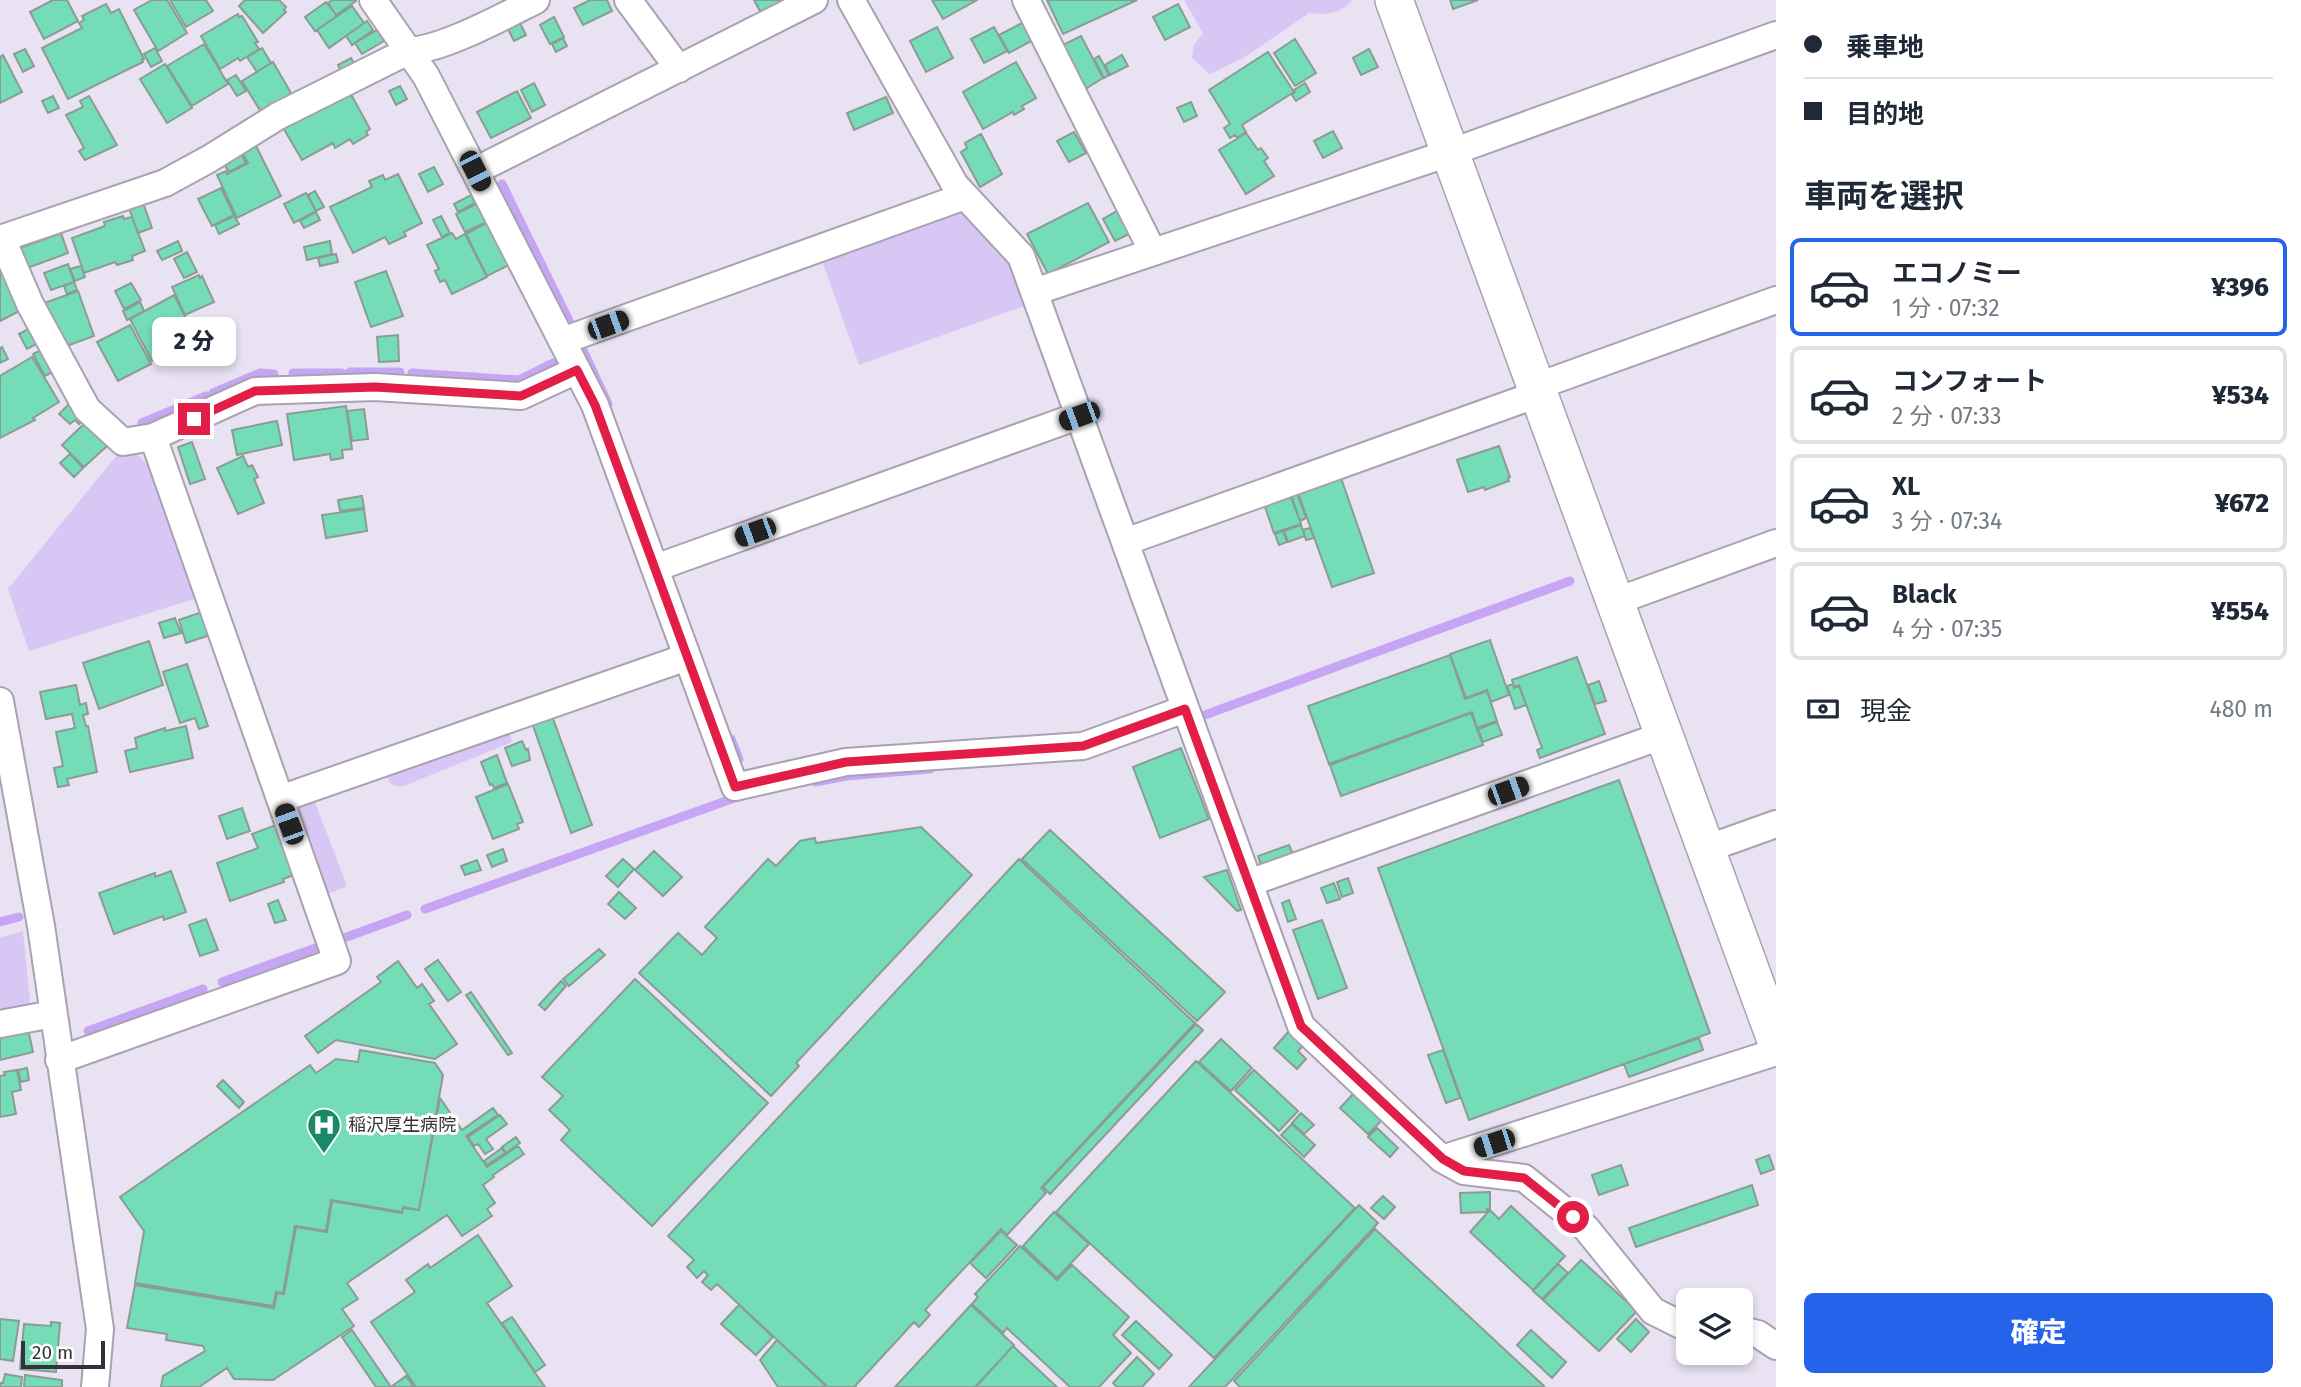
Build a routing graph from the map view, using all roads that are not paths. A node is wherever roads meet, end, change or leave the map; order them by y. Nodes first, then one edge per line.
1 (373, 0) edge
2 (536, 0) edge
3 (628, 0) edge
4 (814, 0) edge
5 (850, 0) edge
6 (1026, 0) edge
7 (1394, 0) edge
8 (1776, 35) edge
9 (408, 51) junction
10 (679, 69) junction
11 (1449, 153) junction
12 (475, 171) junction
13 (965, 196) junction
14 (1, 239) edge
15 (1153, 252) junction
16 (1034, 292) junction
17 (1776, 300) edge
18 (562, 341) junction
19 (577, 370) junction
20 (1536, 390) junction
21 (1079, 416) junction
22 (153, 437) junction
23 (1125, 542) junction
24 (1776, 543) edge
25 (655, 568) junction
26 (1615, 602) junction
27 (687, 657) junction
28 (0, 701) edge
29 (1185, 709) junction
30 (1664, 735) junction
31 (280, 799) junction
32 (1776, 824) edge
33 (1706, 849) junction
34 (1249, 883) junction
35 (1768, 991) edge
36 (53, 1014) junction
37 (0, 1024) edge
38 (1776, 1040) edge
39 (1776, 1052) edge
40 (59, 1060) junction
41 (1443, 1159) junction
42 (1676, 1322) edge
43 (1753, 1333) edge
44 (1776, 1346) edge
45 (95, 1387) edge

1 - 9 street
2 - 9 street
3 - 10 street
4 - 10 street
5 - 13 street
6 - 15 street
7 - 11 street
8 - 11 street
9 - 12 street
9 - 14 street
10 - 12 street
11 - 15 street
11 - 20 street
12 - 18 street
13 - 16 street
13 - 18 street
14 - 22 street
15 - 16 street
16 - 21 street
17 - 20 street
18 - 19 street
19 - 22 street
19 - 25 street
20 - 23 street
20 - 26 street
21 - 23 street
21 - 25 street
22 - 31 street
23 - 29 street
24 - 26 street
25 - 27 street
26 - 30 street
27 - 29 street
27 - 31 street
28 - 36 street
29 - 34 street
30 - 33 street
30 - 34 street
31 - 40 street
32 - 33 street
33 - 35 street
34 - 41 street
35 - 38 street
36 - 37 street
36 - 40 street
39 - 41 street
40 - 45 street
41 - 42 street
43 - 44 street

